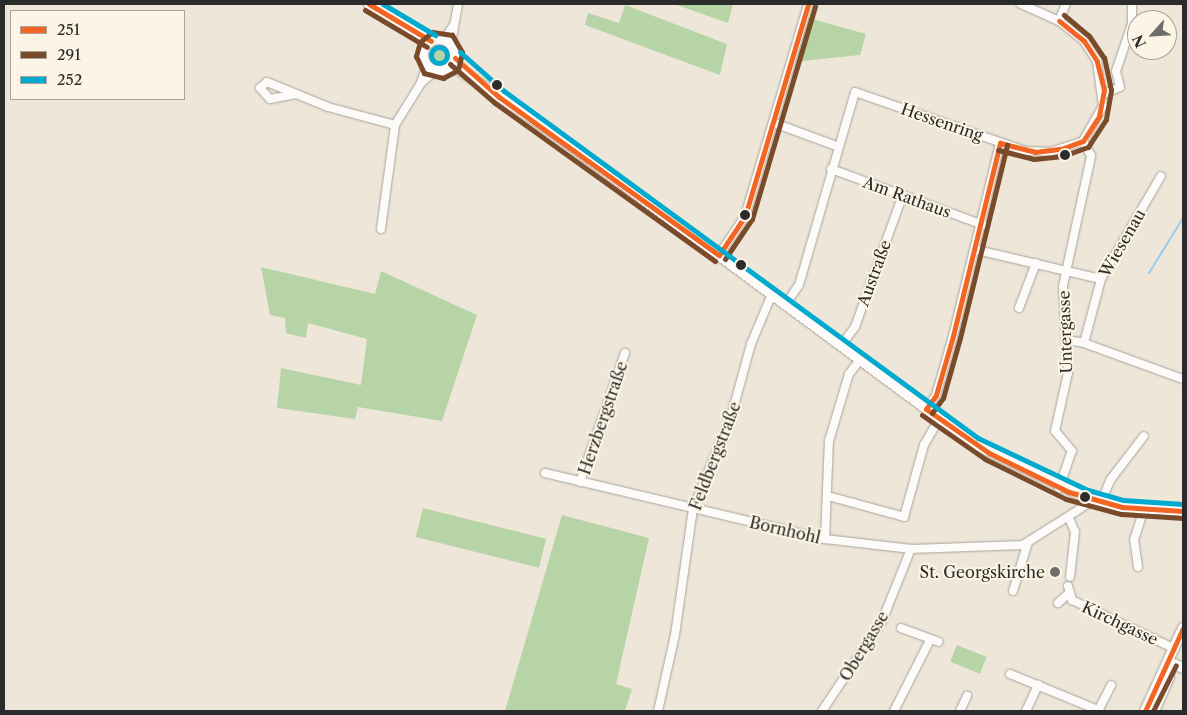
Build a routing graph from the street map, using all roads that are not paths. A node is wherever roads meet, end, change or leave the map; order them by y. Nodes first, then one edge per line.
1 (369, 4) edge
2 (458, 4) edge
3 (808, 4) edge
4 (1066, 4) edge
5 (1026, 5) edge
6 (1132, 6) dead end
7 (1060, 21) junction
8 (448, 42) junction
9 (428, 46) junction
10 (453, 61) junction
11 (427, 65) junction
12 (436, 70) junction
13 (1116, 71) junction
14 (1101, 72) junction
15 (421, 83) junction
16 (296, 94) dead end
17 (1104, 94) junction
18 (774, 123) junction
19 (395, 125) junction
20 (1083, 141) junction
21 (1000, 143) junction
22 (837, 146) junction
23 (831, 170) junction
24 (1161, 176) dead end
25 (902, 197) junction
26 (983, 225) junction
27 (381, 229) dead end
28 (977, 250) junction
29 (718, 255) junction
30 (1036, 263) junction
31 (1066, 269) junction
32 (1101, 279) junction
33 (772, 294) junction
34 (785, 305) junction
35 (1018, 308) dead end
36 (1066, 340) junction
37 (1084, 342) junction
38 (841, 346) junction
39 (625, 353) dead end
40 (860, 360) junction
41 (1183, 379) edge
42 (926, 410) junction
43 (939, 419) junction
44 (1144, 436) dead end
45 (545, 473) dead end
46 (580, 482) junction
47 (1059, 488) junction
48 (828, 496) junction
49 (1098, 501) junction
50 (693, 509) junction
51 (1144, 509) junction
52 (1183, 511) edge
53 (1069, 518) junction
54 (826, 539) junction
55 (1028, 542) junction
56 (911, 549) junction
57 (1138, 567) dead end
58 (1070, 577) dead end
59 (1068, 586) dead end
60 (1013, 591) dead end
61 (1067, 595) junction
62 (1058, 604) dead end
63 (901, 628) dead end
64 (1183, 628) edge
65 (930, 640) junction
66 (939, 642) dead end
67 (1175, 650) junction
68 (1169, 662) junction
69 (1183, 668) edge
70 (1010, 674) dead end
71 (1111, 685) dead end
72 (1038, 686) junction
73 (967, 696) dead end
74 (658, 711) edge
75 (822, 711) edge
76 (894, 711) edge
77 (960, 711) edge
78 (1026, 711) edge
79 (1099, 711) edge
80 (1145, 711) edge
81 (1155, 711) edge

1 - 9 main road
2 - 8 street
3 - 18 street
4 - 7 street
5 - 7 street
6 - 13 street
7 - 14 street
8 - 9 main road
8 - 10 main road
9 - 11 main road
10 - 12 main road
10 - 29 main road
11 - 12 main road
11 - 15 street
12 - 15 street
13 - 14 street
13 - 17 street
14 - 17 street
15 - 19 street
16 - 19 street
17 - 20 street
18 - 22 street
18 - 29 street
19 - 27 street
20 - 21 street, Hessenring
20 - 31 street, Untergasse
21 - 22 street, Hessenring
21 - 26 street
22 - 23 street
23 - 25 street, Am Rathaus
23 - 34 street
24 - 32 street, Wiesenau
25 - 26 street, Am Rathaus
25 - 38 street, Austraße
26 - 28 street
28 - 30 street
28 - 42 street
29 - 33 main road
30 - 31 street
30 - 35 street
31 - 32 street
31 - 36 street, Untergasse
32 - 37 street, Wiesenau
33 - 34 main road
33 - 50 street, Feldbergstraße
34 - 38 main road
36 - 37 street
36 - 47 street, Untergasse
37 - 41 street
38 - 40 main road
39 - 46 street, Herzbergstraße
40 - 42 main road
40 - 48 street
42 - 43 main road
43 - 47 main road
43 - 48 street
44 - 49 street
45 - 46 street, Bornhohl
46 - 50 street, Bornhohl
47 - 49 main road
48 - 54 street
49 - 51 main road
49 - 53 street, Bornhohl
50 - 54 street, Bornhohl
50 - 74 street, Feldbergstraße
51 - 52 main road
51 - 57 street
53 - 55 street, Bornhohl
53 - 58 street
54 - 56 street, Bornhohl
55 - 56 street, Bornhohl
55 - 60 street
56 - 75 street, Obergasse
59 - 61 street, Kirchgasse
61 - 62 street, Kirchgasse
61 - 67 street, Kirchgasse
63 - 65 street
64 - 67 main road
65 - 66 street
65 - 76 street
67 - 68 main road
68 - 69 main road
68 - 80 main road
68 - 81 street
70 - 72 street
71 - 79 street
72 - 78 street
72 - 79 street
73 - 77 street

